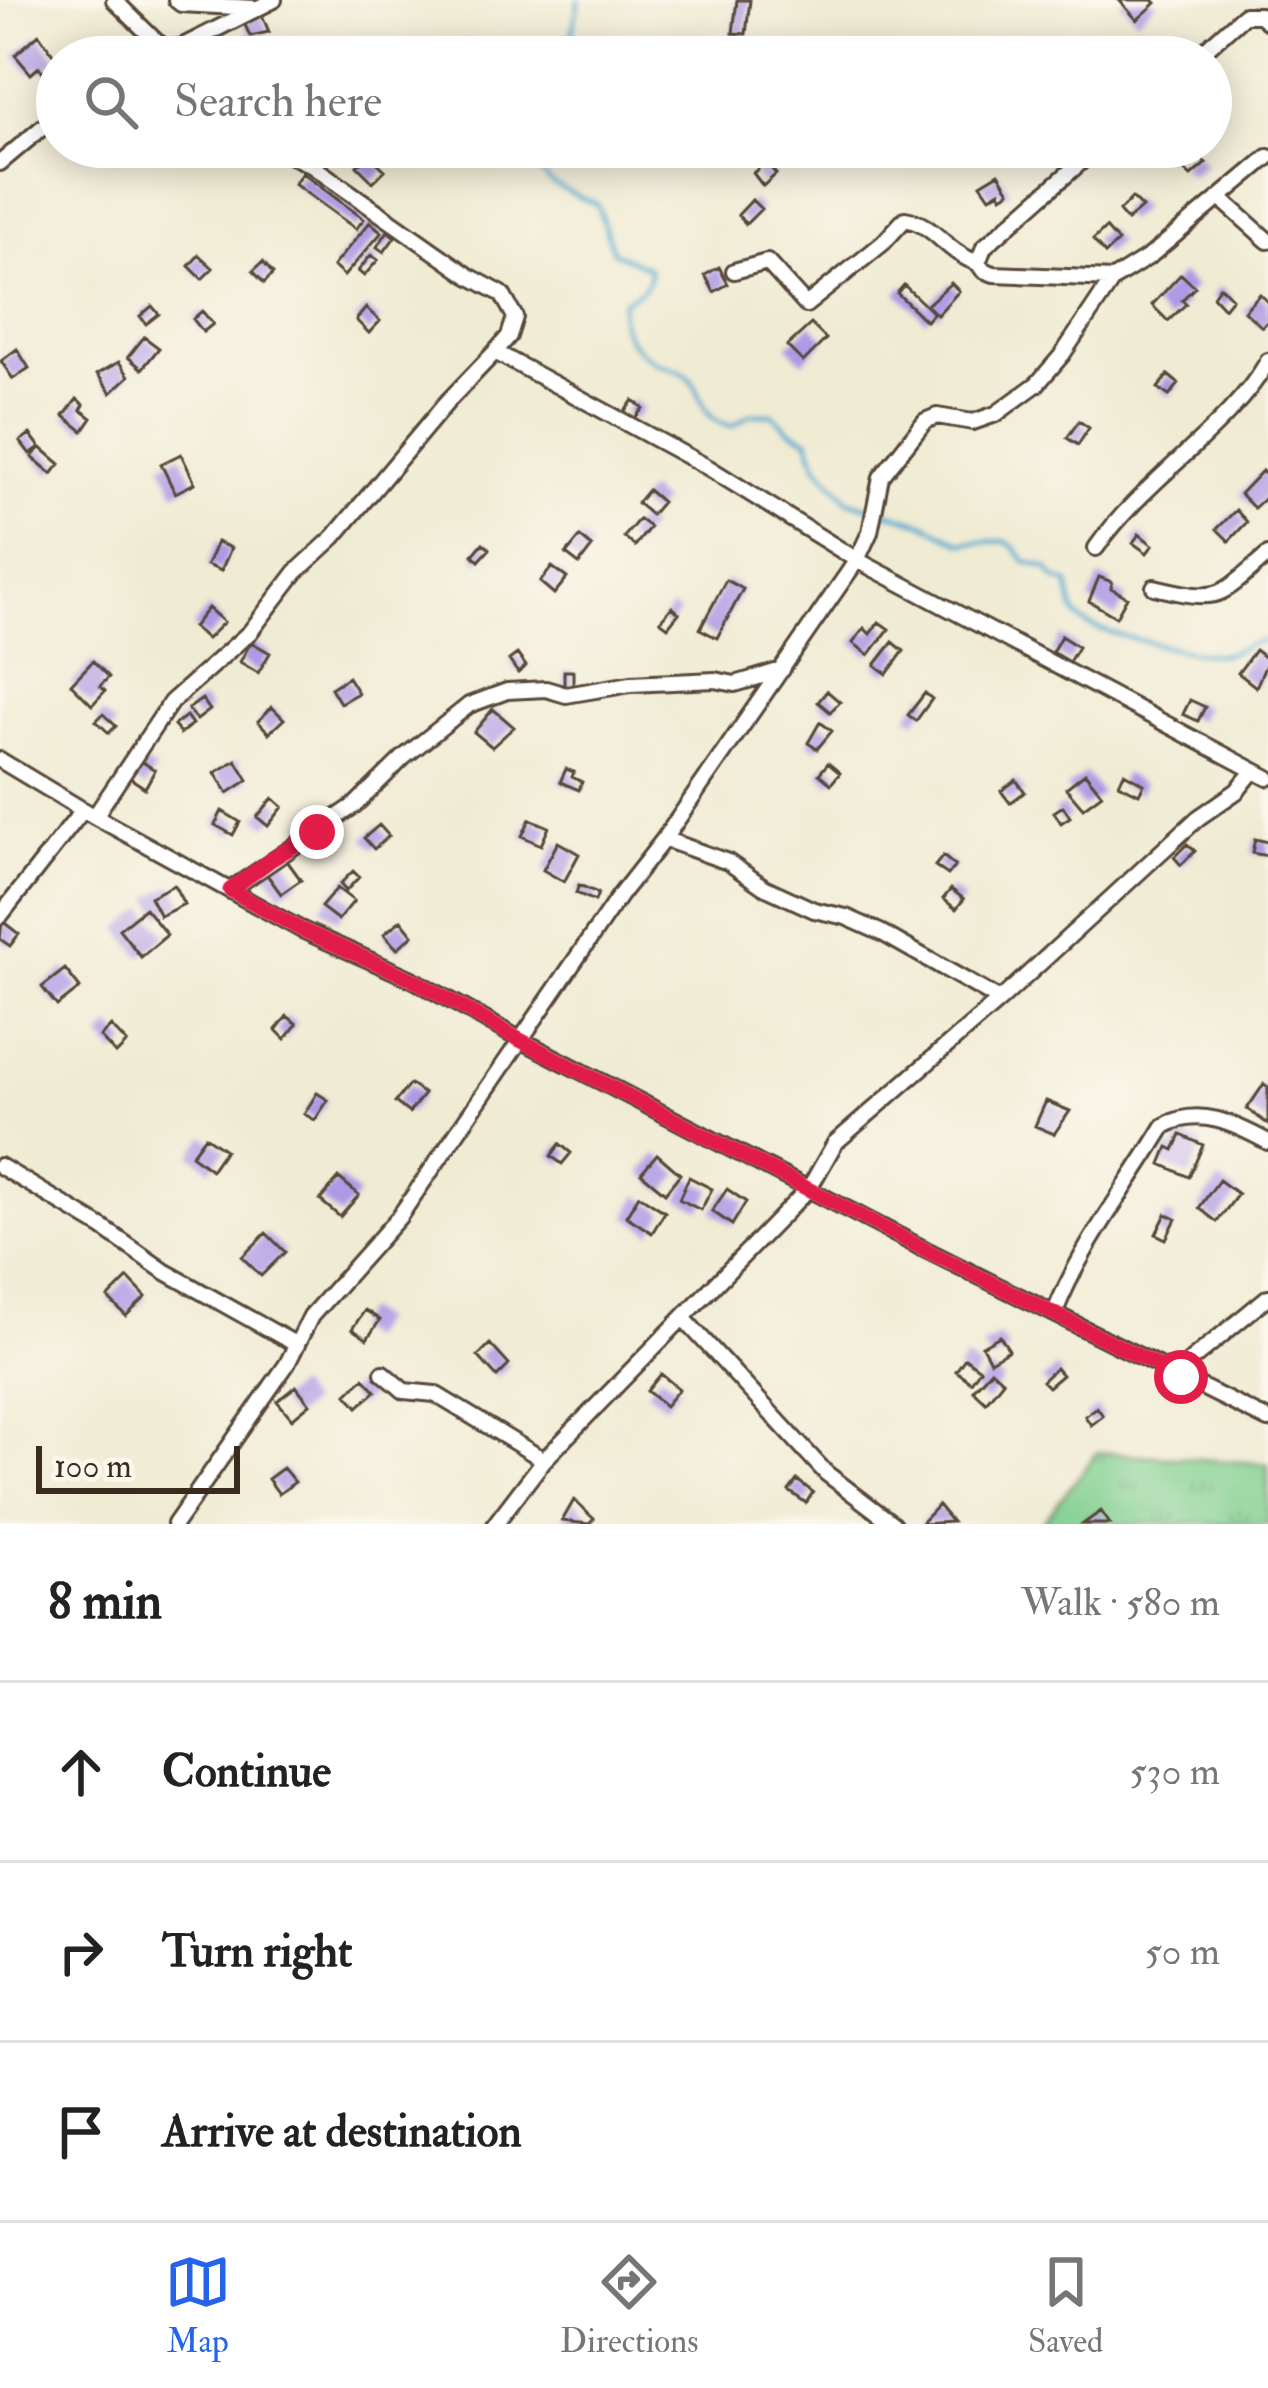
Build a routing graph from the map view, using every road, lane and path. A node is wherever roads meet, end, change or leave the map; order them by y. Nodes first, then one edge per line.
1 (114, 0) edge
2 (176, 0) edge
3 (274, 0) edge
4 (259, 9) junction
5 (1268, 22) edge
6 (151, 36) edge
7 (204, 36) edge
8 (1220, 36) edge
9 (36, 133) edge
10 (1268, 157) edge
11 (0, 163) edge
12 (317, 168) edge
13 (1074, 168) edge
14 (1220, 198) junction
15 (1268, 241) edge
16 (978, 263) junction
17 (734, 271) dead end
18 (1113, 279) junction
19 (495, 352) junction
20 (1268, 361) edge
21 (1096, 548) dead end
22 (1268, 555) edge
23 (857, 560) junction
24 (1154, 586) dead end
25 (782, 670) junction
26 (0, 760) edge
27 (1261, 775) edge
28 (89, 813) junction
29 (664, 838) junction
30 (230, 890) junction
31 (0, 916) edge
32 (1000, 1000) junction
33 (520, 1040) junction
34 (1268, 1142) edge
35 (0, 1166) edge
36 (810, 1187) junction
37 (1268, 1297) edge
38 (1055, 1312) junction
39 (685, 1320) junction
40 (297, 1346) junction
41 (383, 1373) dead end
42 (1181, 1377) junction
43 (1268, 1420) edge
44 (544, 1460) junction
45 (175, 1524) edge
46 (496, 1524) edge
47 (892, 1524) edge

1 - 6 street
2 - 4 street
3 - 4 street
4 - 7 street
5 - 8 street
9 - 11 street
10 - 14 street
12 - 19 street
13 - 16 street
14 - 15 street
14 - 18 street
16 - 17 street
16 - 18 street
18 - 23 street
19 - 23 street
19 - 28 street
20 - 21 street
22 - 24 street
23 - 25 street
23 - 27 street
25 - 29 street
25 - 30 street
26 - 28 street
27 - 32 street
28 - 30 street
28 - 31 street
29 - 32 street
29 - 33 street
30 - 33 street
32 - 36 street
33 - 36 street
33 - 40 street
34 - 38 street
35 - 40 street
36 - 38 street
36 - 39 street
37 - 42 street
38 - 42 street
39 - 44 street
39 - 47 street
40 - 45 street
41 - 44 street
42 - 43 street
44 - 46 street

